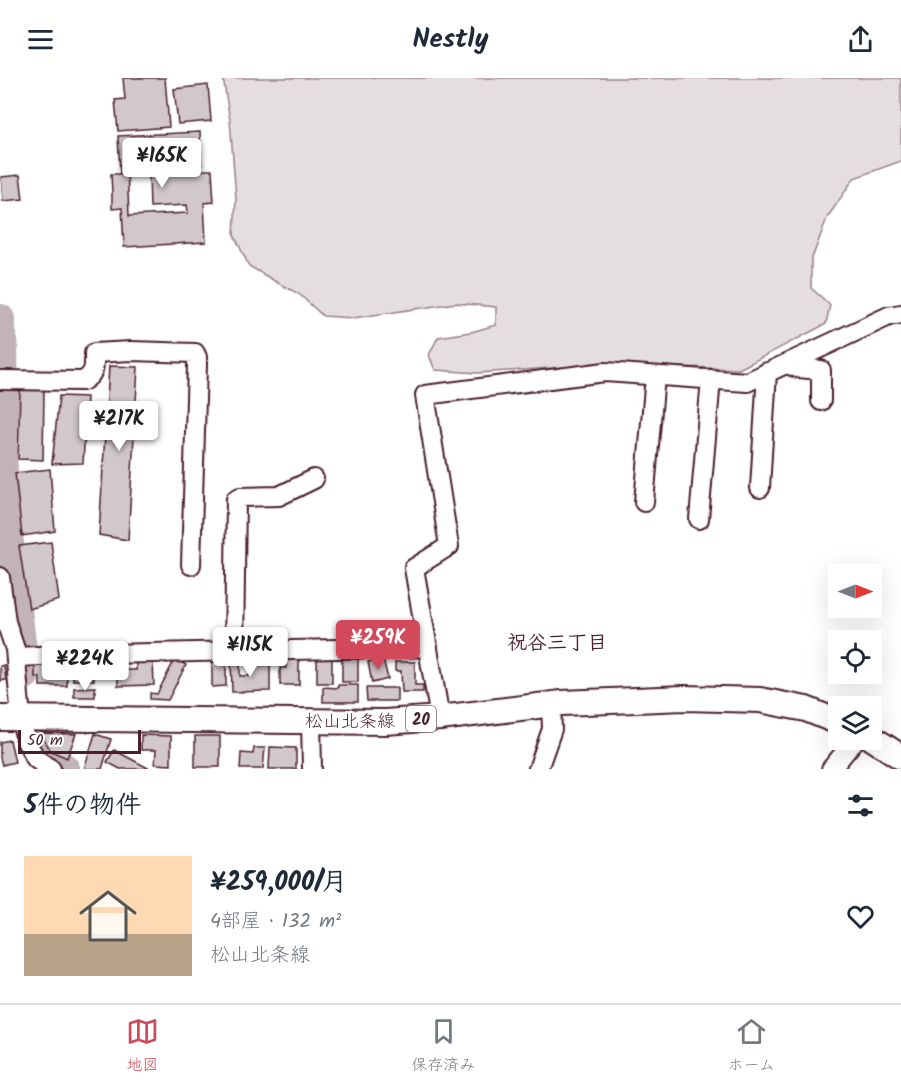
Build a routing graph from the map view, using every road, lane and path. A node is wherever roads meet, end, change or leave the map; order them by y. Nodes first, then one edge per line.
1 (901, 314) edge
2 (786, 364) junction
3 (767, 372) junction
4 (655, 376) junction
5 (711, 379) junction
6 (8, 380) edge
7 (821, 401) dead end
8 (314, 479) dead end
9 (760, 488) dead end
10 (644, 502) dead end
11 (699, 519) dead end
12 (191, 566) dead end
13 (0, 577) edge
14 (3, 622) edge
15 (428, 647) junction
16 (234, 651) junction
17 (20, 657) junction
18 (551, 704) junction
19 (440, 718) junction
20 (828, 718) edge
21 (11, 719) edge
22 (311, 721) junction
23 (882, 745) edge
24 (847, 750) edge
25 (901, 757) edge
26 (40, 766) edge
27 (312, 769) edge
28 (538, 769) edge
29 (831, 769) edge

1 - 2 street
2 - 3 street
2 - 7 street
3 - 5 street
3 - 9 street
4 - 5 street
4 - 10 street
4 - 15 street
5 - 11 street
6 - 12 street
8 - 16 street
13 - 14 street
14 - 17 street
15 - 16 street
15 - 19 street
16 - 17 street
17 - 21 street
18 - 19 main road, 松山北条線 / 20
18 - 20 main road, 松山北条線 / 20
18 - 28 street
19 - 22 main road, 松山北条線 / 20
21 - 22 main road, 松山北条線 / 20
21 - 26 street
22 - 27 street
23 - 25 main road
24 - 29 street

